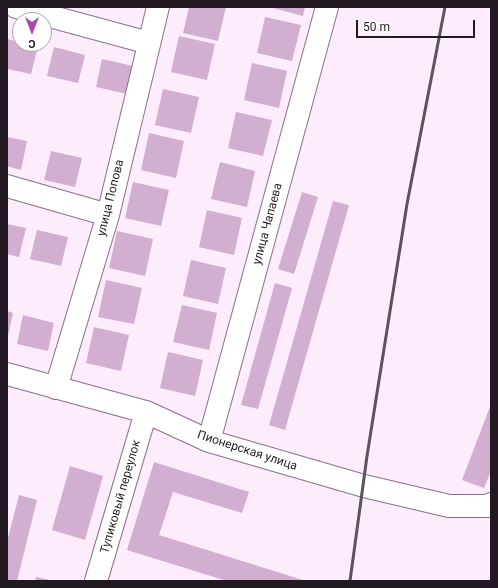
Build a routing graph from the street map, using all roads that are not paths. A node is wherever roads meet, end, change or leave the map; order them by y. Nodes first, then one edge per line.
1 (16, 7) edge
2 (158, 7) edge
3 (327, 7) edge
4 (149, 43) junction
5 (7, 186) edge
6 (108, 214) junction
7 (7, 374) edge
8 (56, 388) junction
9 (146, 412) junction
10 (209, 441) junction
11 (491, 504) edge
12 (96, 581) edge

1 - 4 street
2 - 4 street, улица Попова
3 - 10 street, улица Чапаева
4 - 6 street, улица Попова
5 - 6 street
6 - 8 street, улица Попова
7 - 8 street, Пионерская улица
8 - 9 street, Пионерская улица
9 - 10 street, Пионерская улица
9 - 12 street, Тупиковый переулок
10 - 11 street, Пионерская улица

